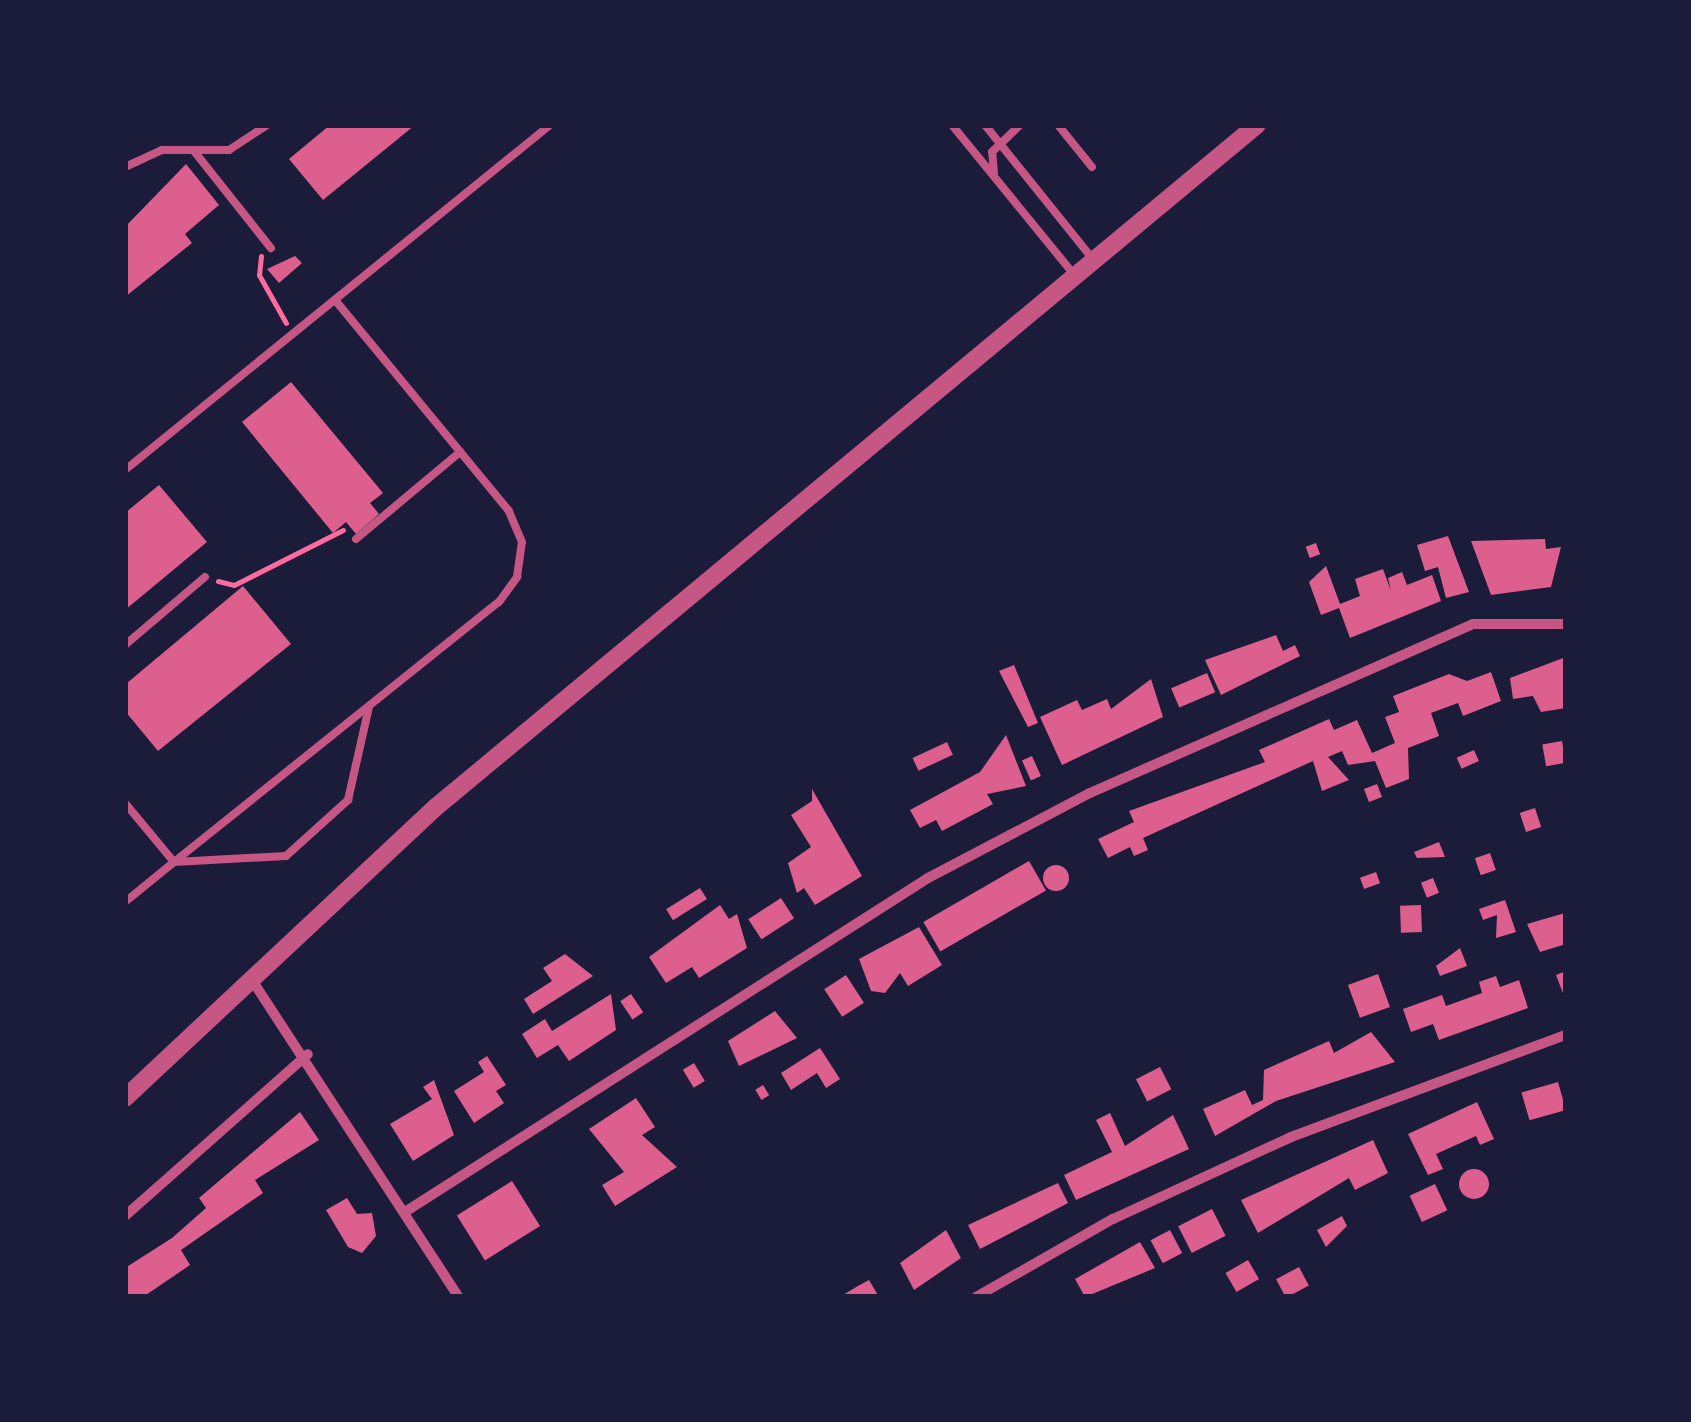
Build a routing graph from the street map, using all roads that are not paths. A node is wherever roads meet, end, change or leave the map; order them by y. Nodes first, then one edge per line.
1 (267, 125) edge
2 (550, 125) edge
3 (952, 125) edge
4 (984, 125) edge
5 (1020, 125) edge
6 (1058, 125) edge
7 (1257, 125) edge
8 (999, 142) junction
9 (194, 151) junction
10 (1092, 167) dead end
11 (125, 168) edge
12 (996, 177) junction
13 (272, 248) dead end
14 (1091, 257) junction
15 (1072, 272) junction
16 (335, 300) junction
17 (460, 452) junction
18 (125, 470) edge
19 (356, 539) road end
20 (205, 577) road end
21 (1566, 624) edge
22 (125, 645) edge
23 (369, 706) junction
24 (125, 802) edge
25 (174, 862) junction
26 (125, 902) edge
27 (250, 976) junction
28 (1566, 1035) edge
29 (308, 1054) junction
30 (125, 1098) edge
31 (408, 1210) junction
32 (125, 1216) edge
33 (459, 1297) edge
34 (976, 1297) edge

1 - 9 lane
2 - 16 lane
3 - 12 lane
4 - 8 lane
5 - 8 lane
6 - 10 lane
7 - 14 street
8 - 12 lane
8 - 14 lane
9 - 11 lane
9 - 13 lane
12 - 15 lane
14 - 15 street
15 - 27 street
16 - 17 lane
16 - 18 lane
17 - 19 lane
17 - 23 lane
20 - 22 lane
21 - 31 street
23 - 25 lane
23 - 25 lane
24 - 25 lane
25 - 26 lane
27 - 29 street
27 - 30 street
28 - 34 street
29 - 31 street
29 - 32 street
31 - 33 street

